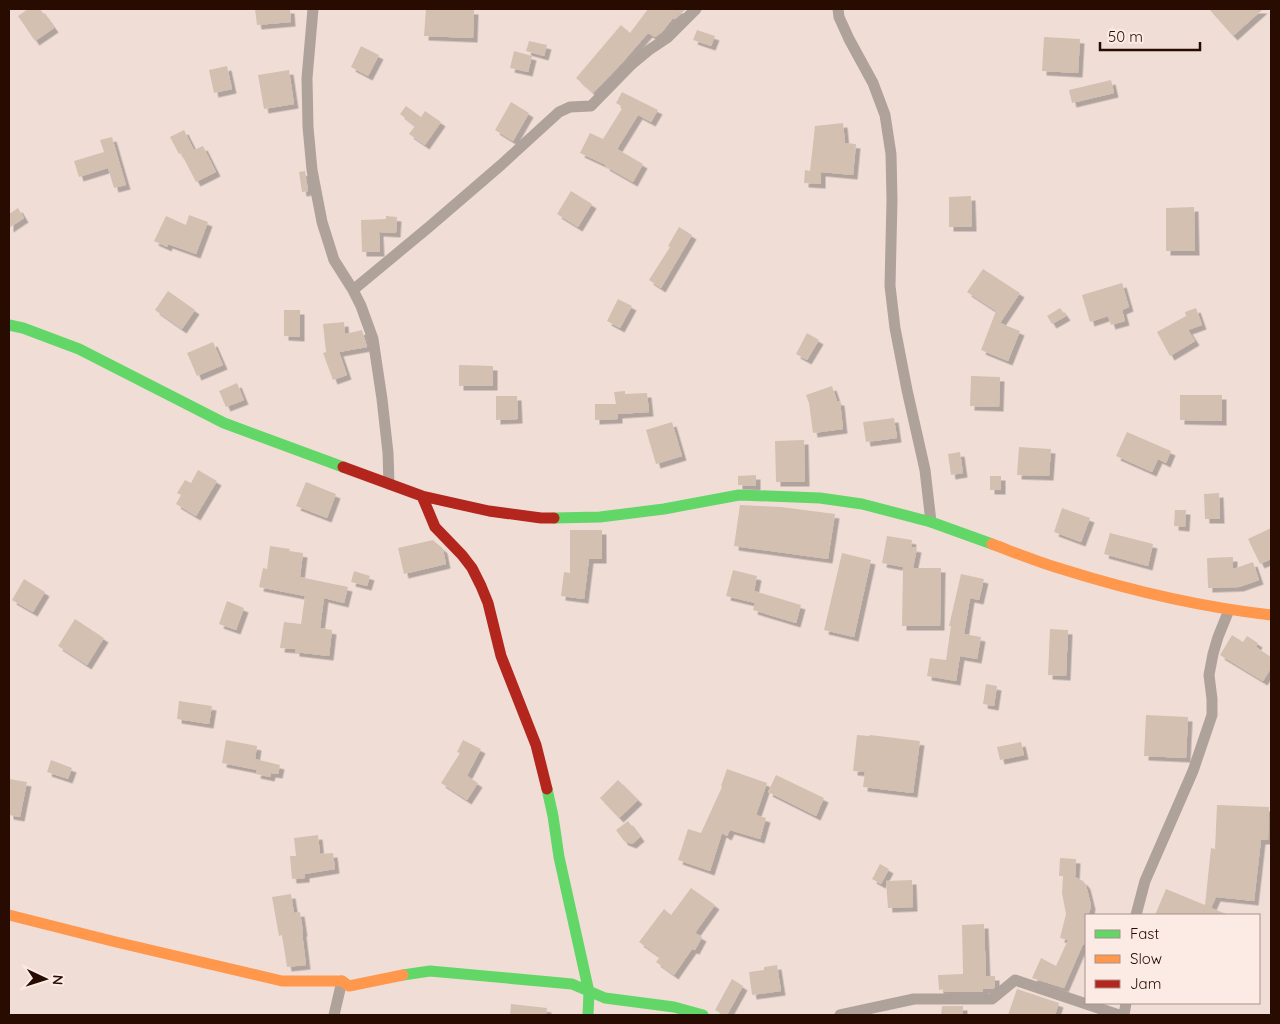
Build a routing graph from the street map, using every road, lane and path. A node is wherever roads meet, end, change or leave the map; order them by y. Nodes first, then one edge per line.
1 (312, 9) edge
2 (696, 9) edge
3 (838, 9) edge
4 (353, 290) junction
5 (9, 325) edge
6 (389, 484) junction
7 (422, 496) junction
8 (931, 522) junction
9 (1229, 610) junction
10 (1271, 615) edge
11 (1136, 914) edge
12 (9, 915) edge
13 (342, 981) junction
14 (590, 992) junction
15 (1085, 1004) edge
16 (1086, 1004) edge
17 (334, 1015) edge
18 (588, 1015) edge
19 (703, 1015) edge
20 (840, 1015) edge
21 (1119, 1015) edge

1 - 4 street
2 - 4 street
3 - 8 street
4 - 6 street
5 - 6 street
6 - 7 street
7 - 8 street
7 - 14 street
8 - 9 street
9 - 10 street
9 - 11 street
12 - 13 street
13 - 14 street
13 - 17 street
14 - 18 street
14 - 19 street
15 - 20 street
16 - 21 street

